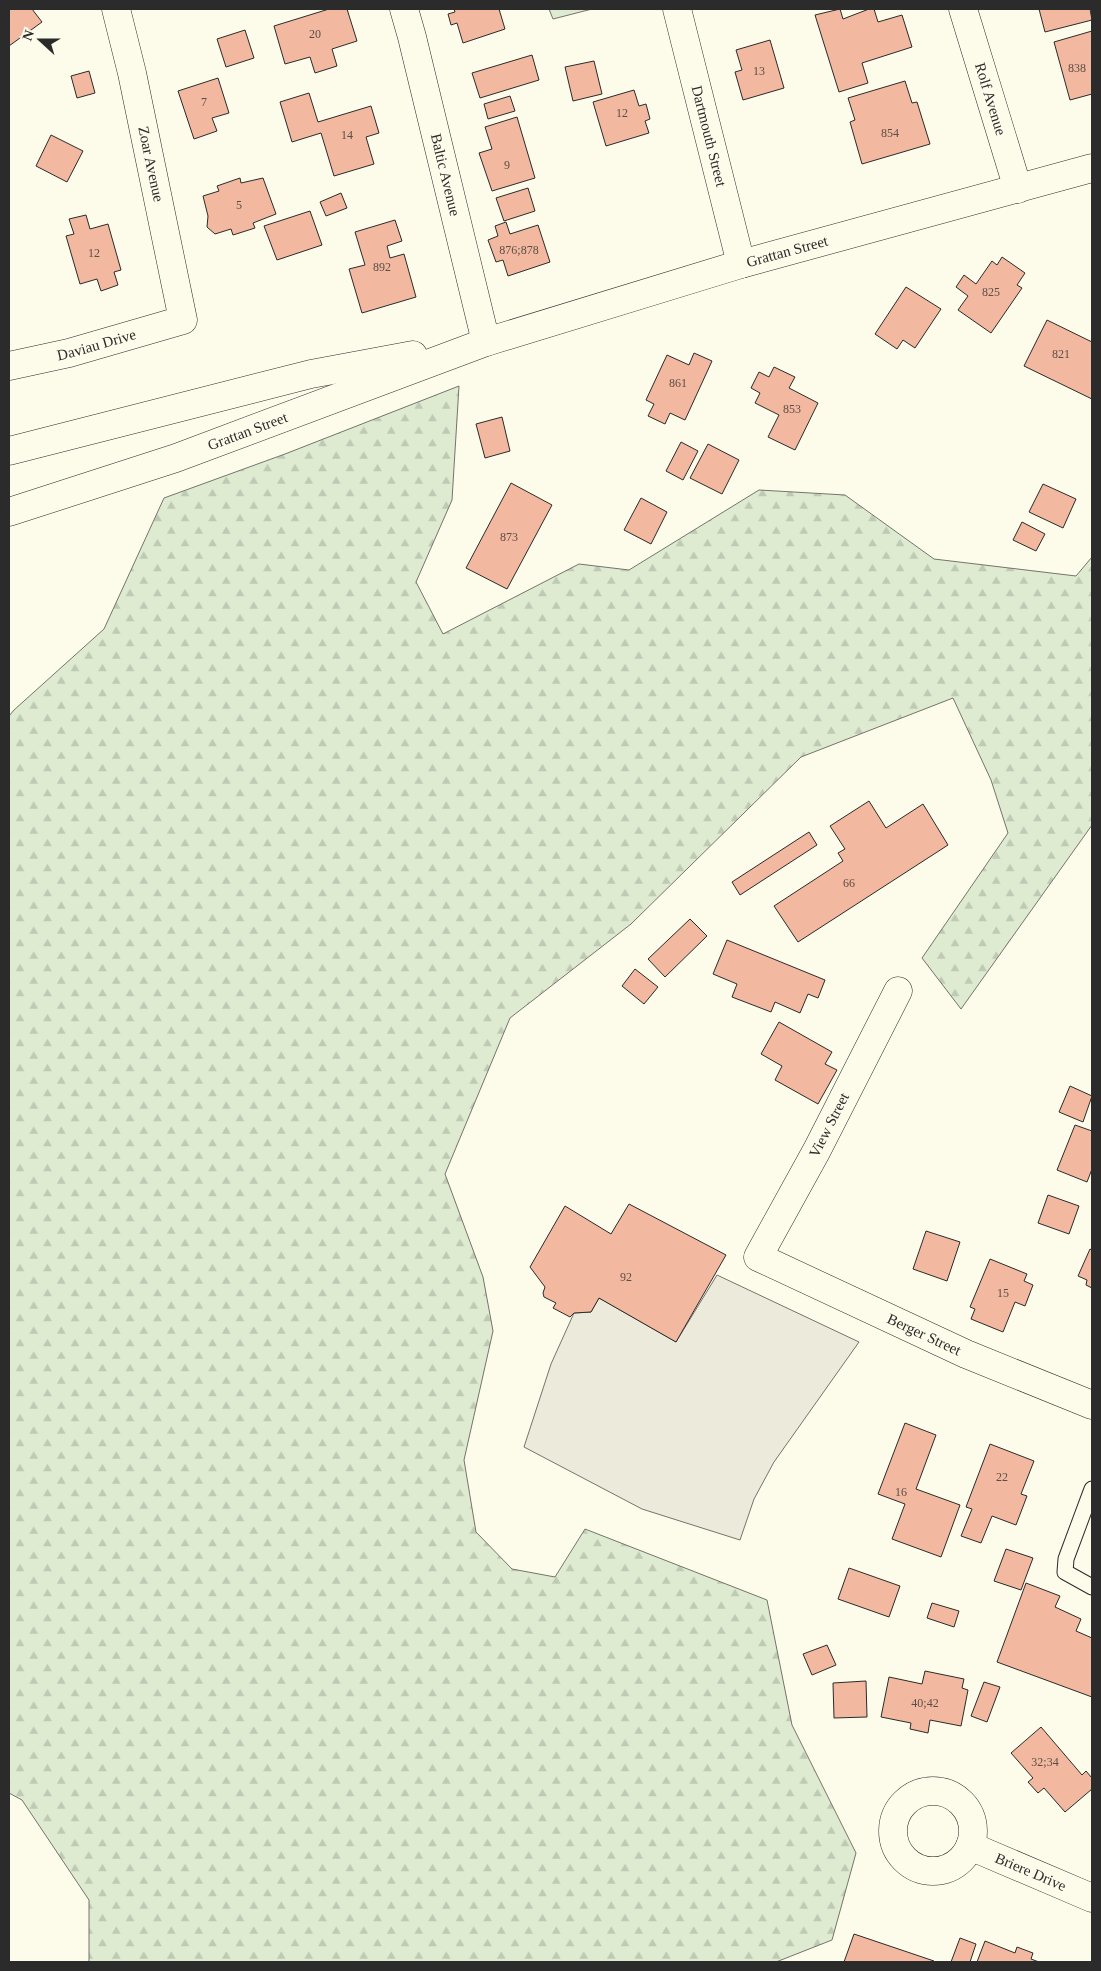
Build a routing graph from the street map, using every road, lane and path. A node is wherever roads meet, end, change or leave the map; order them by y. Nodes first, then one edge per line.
1 (116, 9) edge
2 (404, 9) edge
3 (677, 9) edge
4 (963, 9) edge
5 (1092, 168) edge
6 (1018, 189) junction
7 (741, 264) junction
8 (183, 320) joint
9 (486, 342) junction
10 (9, 366) edge
11 (9, 451) edge
12 (9, 512) edge
13 (898, 991) dead end
14 (758, 1257) joint
15 (1092, 1405) edge
16 (1092, 1489) edge
17 (1092, 1587) edge
18 (970, 1846) dead end
19 (1092, 1898) edge

1 - 8 street, Zoar Avenue
2 - 9 street, Baltic Avenue
3 - 7 street, Dartmouth Street
4 - 6 street, Rolf Avenue
5 - 6 street, Grattan Street
6 - 7 street, Grattan Street
7 - 9 street, Grattan Street
8 - 10 street, Daviau Drive
9 - 11 street, Grattan Street
9 - 12 street, Grattan Street
13 - 14 street, View Street
14 - 15 street, Berger Street
16 - 17 lane
18 - 19 street, Briere Drive

